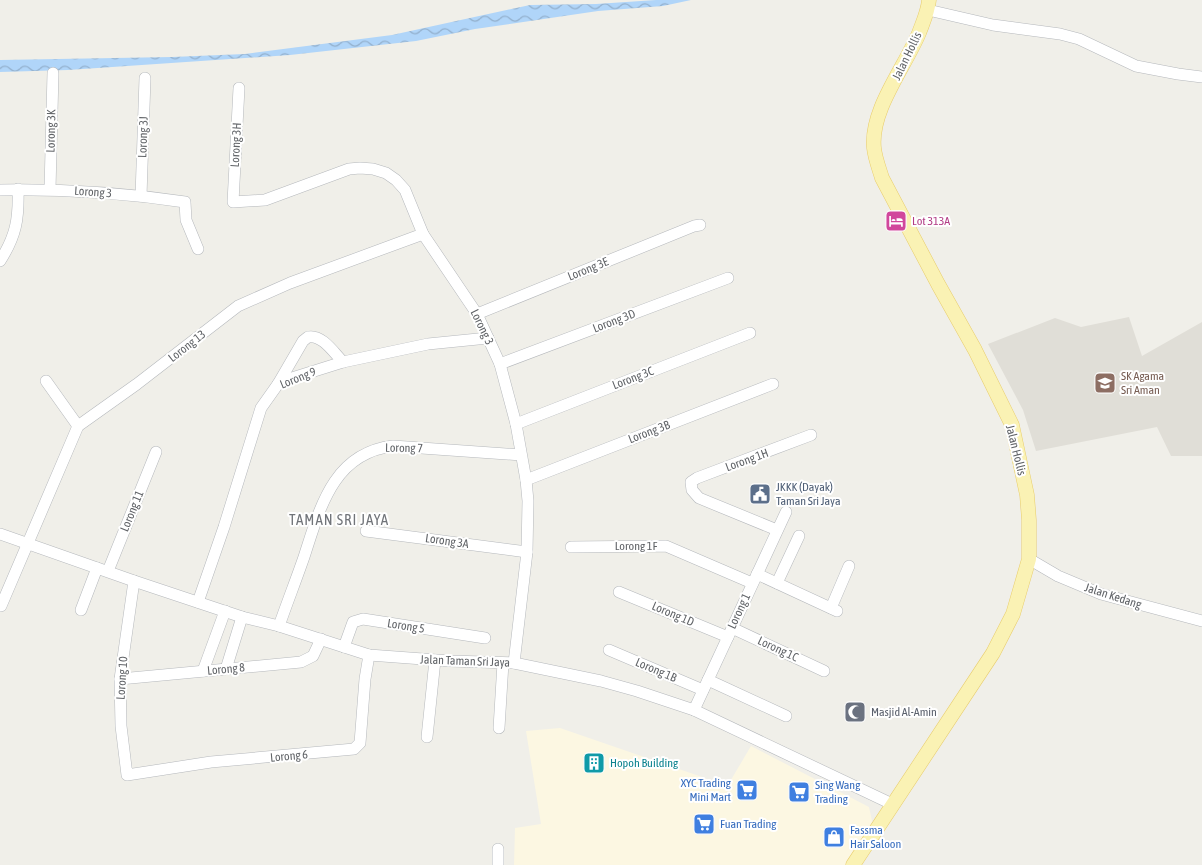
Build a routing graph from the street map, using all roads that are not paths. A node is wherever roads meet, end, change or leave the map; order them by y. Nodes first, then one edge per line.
1 (928, 5) edge
2 (53, 73) dead end
3 (1202, 77) edge
4 (145, 78) dead end
5 (238, 88) dead end
6 (50, 189) junction
7 (0, 190) edge
8 (18, 190) junction
9 (141, 196) junction
10 (233, 202) joint
11 (700, 225) dead end
12 (423, 234) junction
13 (198, 249) dead end
14 (0, 261) edge
15 (728, 278) dead end
16 (477, 314) junction
17 (750, 333) dead end
18 (488, 338) junction
19 (343, 362) junction
20 (500, 364) junction
21 (46, 381) dead end
22 (278, 384) junction
23 (773, 384) dead end
24 (516, 424) junction
25 (78, 426) junction
26 (811, 435) dead end
27 (156, 452) dead end
28 (521, 455) junction
29 (526, 480) junction
30 (786, 512) dead end
31 (777, 530) junction
32 (366, 531) dead end
33 (0, 534) edge
34 (799, 536) dead end
35 (27, 544) junction
36 (571, 547) dead end
37 (527, 552) junction
38 (1029, 559) junction
39 (849, 566) dead end
40 (103, 569) junction
41 (755, 578) junction
42 (134, 581) junction
43 (777, 583) junction
44 (619, 592) dead end
45 (198, 602) junction
46 (1, 606) edge
47 (81, 610) dead end
48 (225, 611) junction
49 (242, 616) junction
50 (1202, 621) edge
51 (279, 626) junction
52 (730, 632) junction
53 (485, 638) dead end
54 (321, 639) junction
55 (344, 647) junction
56 (608, 650) dead end
57 (370, 655) junction
58 (435, 660) junction
59 (508, 663) junction
60 (226, 670) junction
61 (824, 671) dead end
62 (203, 672) junction
63 (120, 679) junction
64 (705, 685) junction
65 (694, 710) junction
66 (786, 716) dead end
67 (499, 728) dead end
68 (427, 737) dead end
69 (127, 775) joint
70 (892, 804) junction
71 (498, 849) dead end
72 (498, 865) edge
73 (853, 865) edge

1 - 3 street
1 - 38 main road, Jalan Hollis
2 - 6 street, Lorong 3K
4 - 9 street, Lorong 3J
5 - 10 street, Lorong 3H
6 - 8 street, Lorong 3
6 - 9 street, Lorong 3
7 - 8 street, Lorong 3
8 - 14 street
9 - 13 street, Lorong 3
10 - 12 street, Lorong 3
11 - 16 street, Lorong 3E
12 - 16 street, Lorong 3
12 - 25 street, Lorong 13
15 - 20 street, Lorong 3D
16 - 18 street, Lorong 3
17 - 24 street, Lorong 3C
18 - 19 street, Lorong 9
18 - 20 street, Lorong 3
19 - 22 street, Lorong 9
19 - 22 street
20 - 24 street, Lorong 3
21 - 25 street
22 - 45 street, Lorong 9
23 - 29 street, Lorong 3B
24 - 28 street, Lorong 3
25 - 35 street
26 - 31 street, Lorong 1H
27 - 40 street, Lorong 11
28 - 29 street, Lorong 3
28 - 51 street, Lorong 7
29 - 37 street, Lorong 3
30 - 31 street, Lorong 1
31 - 41 street, Lorong 1
32 - 37 street, Lorong 3A
33 - 35 street, Jalan Taman Sri Jaya
34 - 43 street
35 - 40 street, Jalan Taman Sri Jaya
35 - 46 street
36 - 41 street, Lorong 1F
37 - 59 street, Lorong 3
38 - 50 street, Jalan Kedang
38 - 70 main road, Jalan Hollis
39 - 43 street, Lorong 1F
40 - 42 street, Jalan Taman Sri Jaya
40 - 47 street, Lorong 11
41 - 43 street, Lorong 1F
41 - 52 street, Lorong 1
42 - 45 street, Jalan Taman Sri Jaya
42 - 63 street, Lorong 10
44 - 52 street, Lorong 1D
45 - 48 street, Jalan Taman Sri Jaya
48 - 49 street, Jalan Taman Sri Jaya
48 - 62 street
49 - 51 street, Jalan Taman Sri Jaya
49 - 60 street
51 - 54 street, Jalan Taman Sri Jaya
52 - 61 street, Lorong 1C
52 - 64 street, Lorong 1
53 - 55 street, Lorong 5
54 - 55 street, Jalan Taman Sri Jaya
54 - 60 street, Lorong 8
55 - 57 street, Jalan Taman Sri Jaya
56 - 64 street, Lorong 1B
57 - 58 street, Jalan Taman Sri Jaya
57 - 69 street, Lorong 6
58 - 59 street, Jalan Taman Sri Jaya
58 - 68 street
59 - 65 street, Jalan Taman Sri Jaya
59 - 67 street, Lorong 3
60 - 62 street, Lorong 8
62 - 63 street, Lorong 8
63 - 69 street, Lorong 10
64 - 65 street, Lorong 1
64 - 66 street, Lorong 1B
65 - 70 street, Jalan Taman Sri Jaya
70 - 73 main road, Jalan Hollis
71 - 72 street

